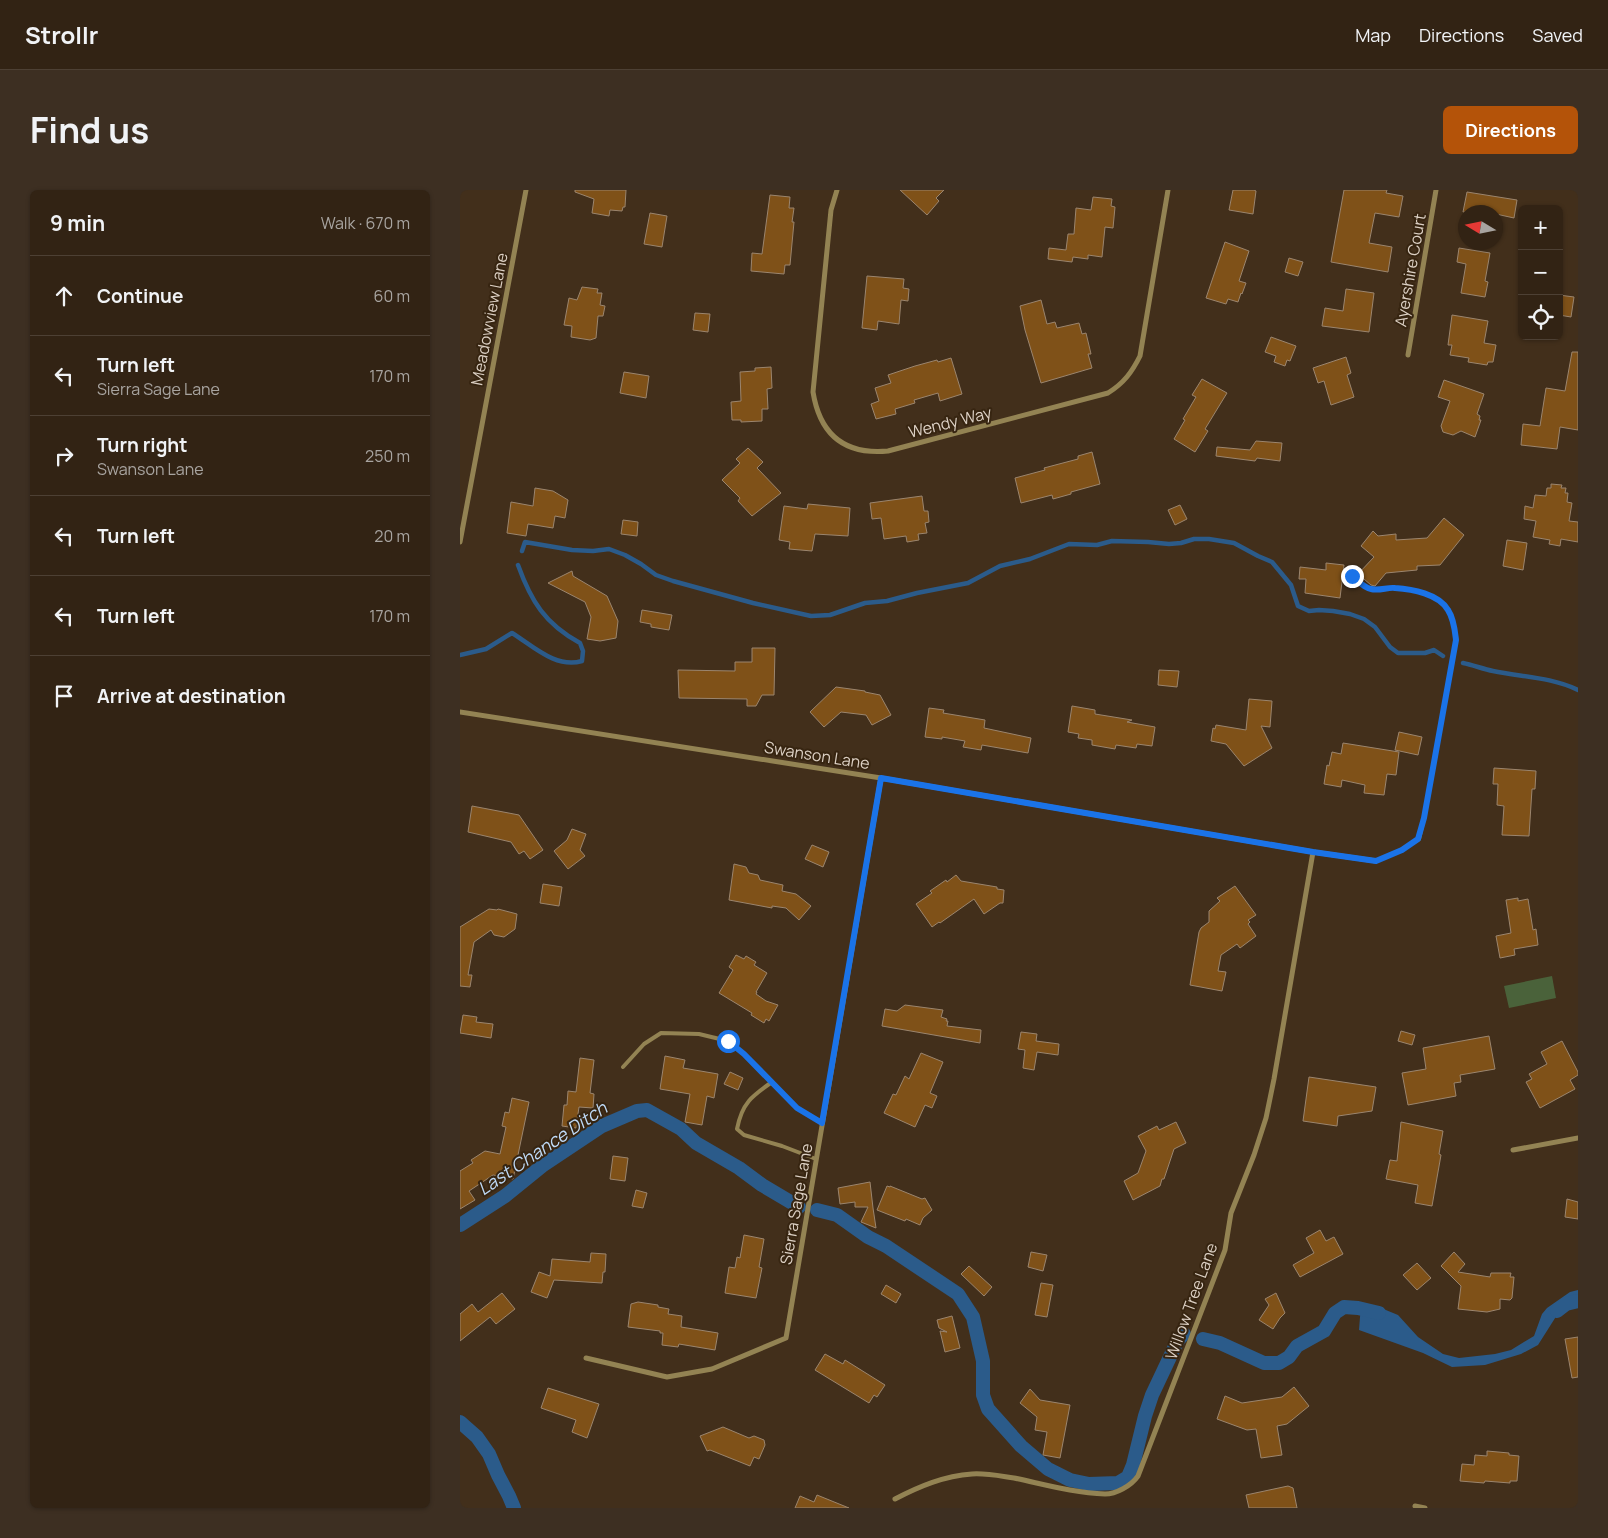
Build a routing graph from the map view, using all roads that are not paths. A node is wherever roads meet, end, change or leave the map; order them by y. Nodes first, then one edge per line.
1 (526, 190) edge
2 (837, 190) edge
3 (1168, 190) edge
4 (1436, 190) edge
5 (1408, 355) dead end
6 (460, 542) edge
7 (1352, 576) dead end
8 (460, 712) edge
9 (881, 778) junction
10 (1313, 852) junction
11 (1376, 861) joint
12 (623, 1067) dead end
13 (772, 1082) junction
14 (822, 1123) junction
15 (1578, 1138) edge
16 (1513, 1150) dead end
17 (816, 1159) junction
18 (586, 1358) dead end
19 (895, 1499) dead end
20 (1415, 1506) dead end
21 (1426, 1508) edge

1 - 6 street, Meadowview Lane
2 - 3 street, Wendy Way
4 - 5 street, Ayershire Court
7 - 11 lane
8 - 9 street, Swanson Lane
9 - 10 street, Swanson Lane
9 - 14 street, Sierra Sage Lane
10 - 11 street, Swanson Lane
10 - 19 street, Willow Tree Lane
12 - 13 lane
13 - 14 lane
13 - 17 lane
14 - 17 street, Sierra Sage Lane
15 - 16 street
17 - 18 street, Sierra Sage Lane
20 - 21 street

